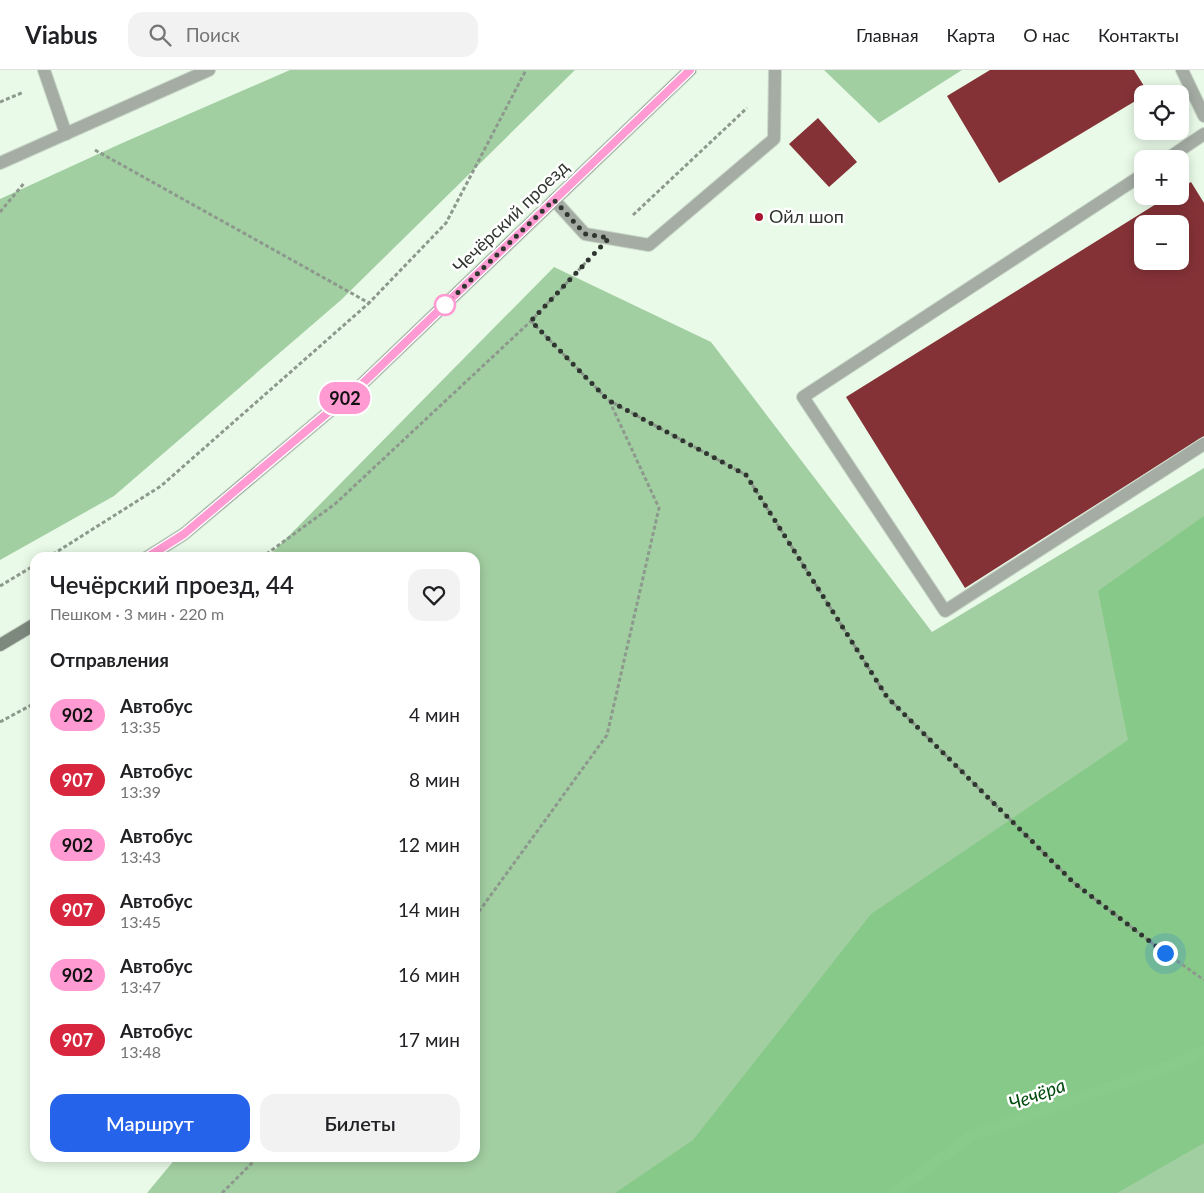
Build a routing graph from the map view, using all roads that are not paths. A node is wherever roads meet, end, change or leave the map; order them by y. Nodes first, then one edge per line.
1 (44, 70) edge
2 (209, 70) edge
3 (690, 70) edge
4 (1182, 70) edge
5 (775, 76) edge
6 (1204, 116) edge
7 (66, 134) junction
8 (1204, 134) edge
9 (1180, 150) edge
10 (0, 163) edge
11 (1134, 180) edge
12 (554, 200) junction
13 (1204, 444) edge
14 (156, 552) edge
15 (30, 627) edge
16 (0, 645) edge

1 - 7 street
2 - 7 street
3 - 12 main road, Чечёрский проезд
4 - 6 street
5 - 12 street
7 - 10 street
8 - 9 street
11 - 13 street
12 - 14 main road, Чечёрский проезд
15 - 16 main road

